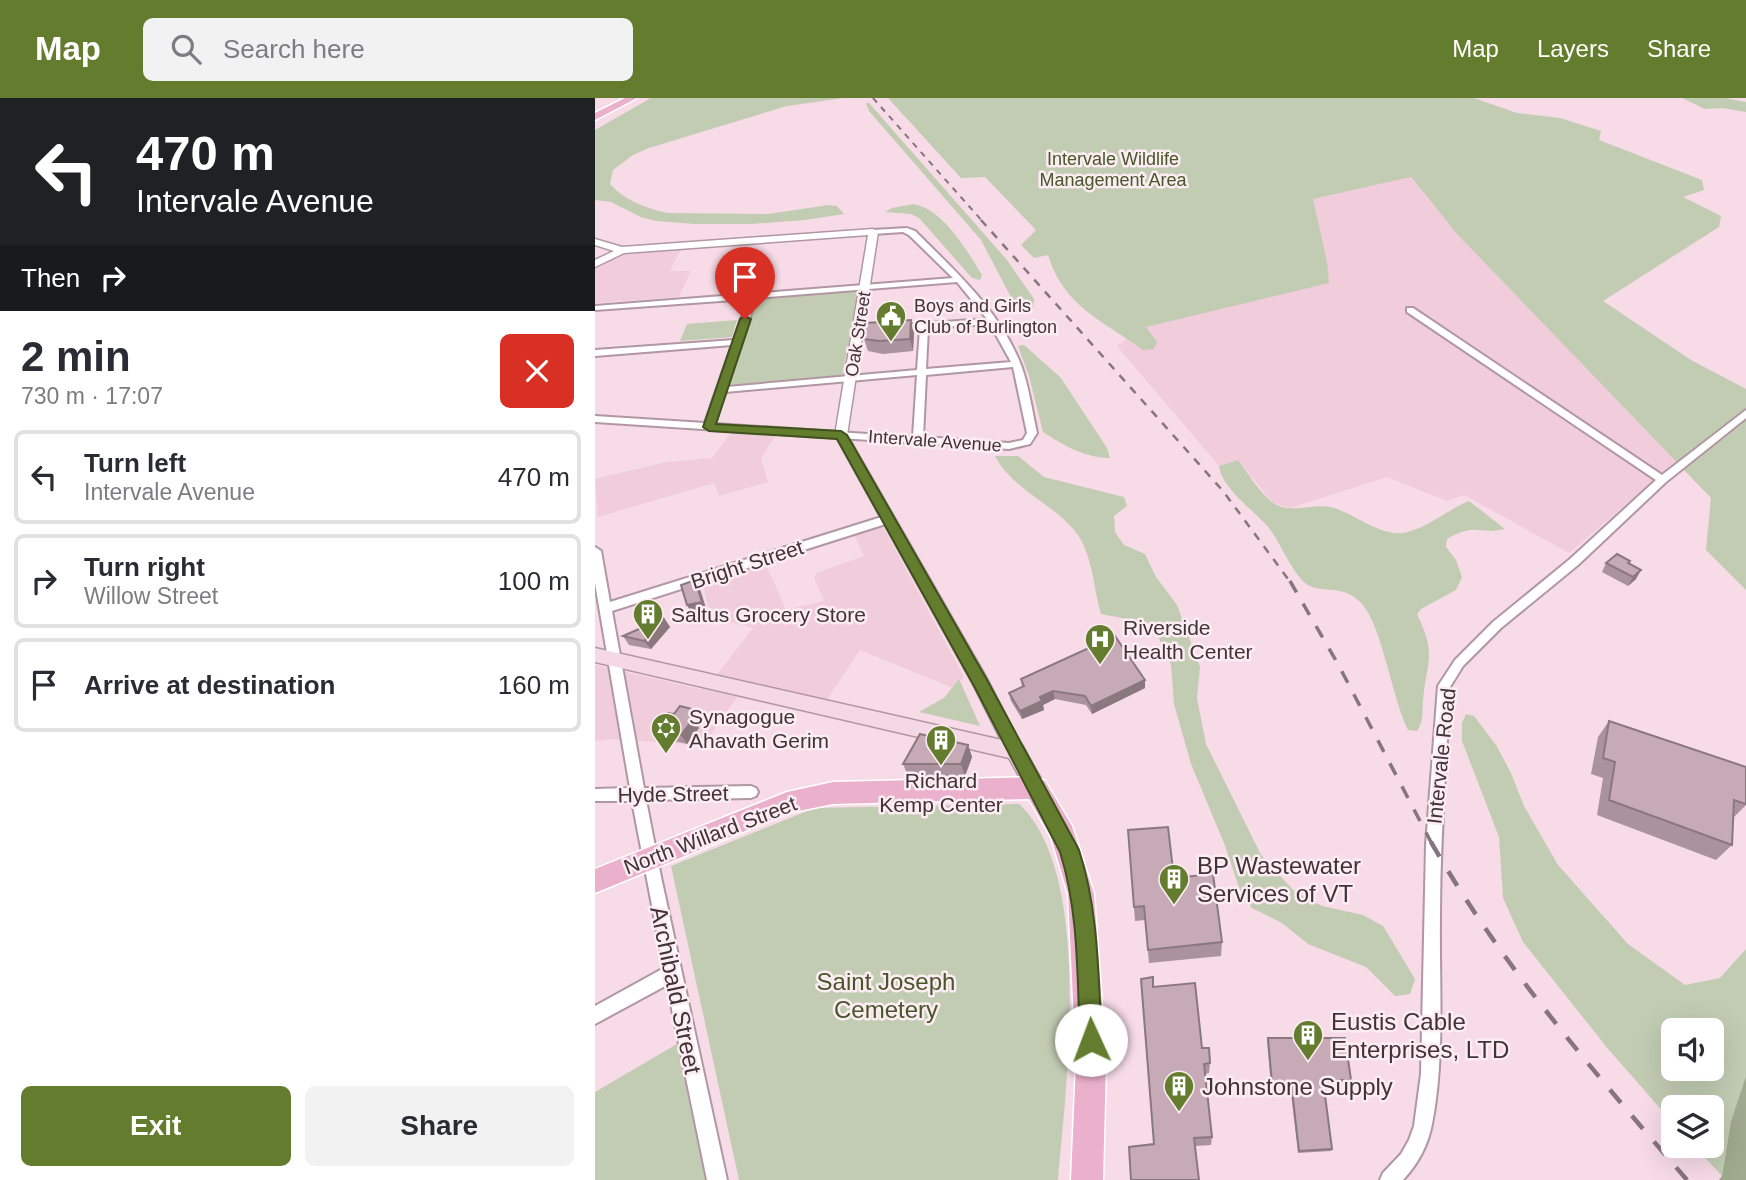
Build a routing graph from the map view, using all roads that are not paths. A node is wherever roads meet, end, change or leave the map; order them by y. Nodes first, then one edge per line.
1 (632, 98) edge
2 (595, 117) edge
3 (873, 232) junction
4 (595, 242) edge
5 (622, 250) junction
6 (595, 264) edge
7 (959, 281) junction
8 (865, 288) junction
9 (753, 296) junction
10 (595, 308) edge
11 (1410, 310) dead end
12 (991, 321) junction
13 (924, 326) junction
14 (858, 331) junction
15 (738, 342) junction
16 (595, 353) edge
17 (1016, 364) junction
18 (921, 373) junction
19 (851, 379) junction
20 (721, 390) junction
21 (1746, 413) edge
22 (595, 419) edge
23 (709, 427) junction
24 (841, 435) junction
25 (918, 440) junction
26 (1024, 444) joint
27 (1662, 480) junction
28 (888, 519) junction
29 (595, 551) edge
30 (606, 608) junction
31 (595, 654) edge
32 (615, 659) junction
33 (1015, 751) junction
34 (1036, 788) junction
35 (751, 792) dead end
36 (639, 794) junction
37 (595, 795) edge
38 (650, 859) junction
39 (595, 881) edge
40 (672, 973) junction
41 (595, 1015) edge
42 (716, 1180) edge
43 (1087, 1180) edge
44 (1390, 1180) edge

1 - 2 main road
3 - 5 street
3 - 7 street
3 - 8 street, Oak Street
4 - 5 street
5 - 6 street
7 - 8 street
7 - 12 street
8 - 9 street
8 - 14 street, Oak Street
9 - 10 street
9 - 15 street
11 - 27 street
12 - 13 street
12 - 17 street
13 - 14 street
13 - 18 street
14 - 19 street, Oak Street
15 - 16 street
15 - 20 street
17 - 18 street
17 - 26 street
18 - 19 street
18 - 25 street
19 - 20 street
19 - 24 street, Oak Street
20 - 23 street
21 - 27 street, Intervale Road
22 - 23 street, Intervale Avenue
23 - 24 street, Intervale Avenue
24 - 25 street, Intervale Avenue
24 - 28 street
25 - 26 street, Intervale Avenue
27 - 44 street, Intervale Road
28 - 30 street, Bright Street
28 - 33 street
29 - 30 street, Archibald Street
30 - 32 street, Archibald Street
31 - 32 main road
32 - 33 main road
32 - 36 street, Archibald Street
33 - 34 main road
34 - 38 main road, North Willard Street
34 - 43 main road
35 - 36 street, Hyde Street
36 - 37 street, Hyde Street
36 - 38 street, Archibald Street
38 - 39 main road, North Willard Street
38 - 40 street, Archibald Street
40 - 41 street
40 - 42 street, Archibald Street

